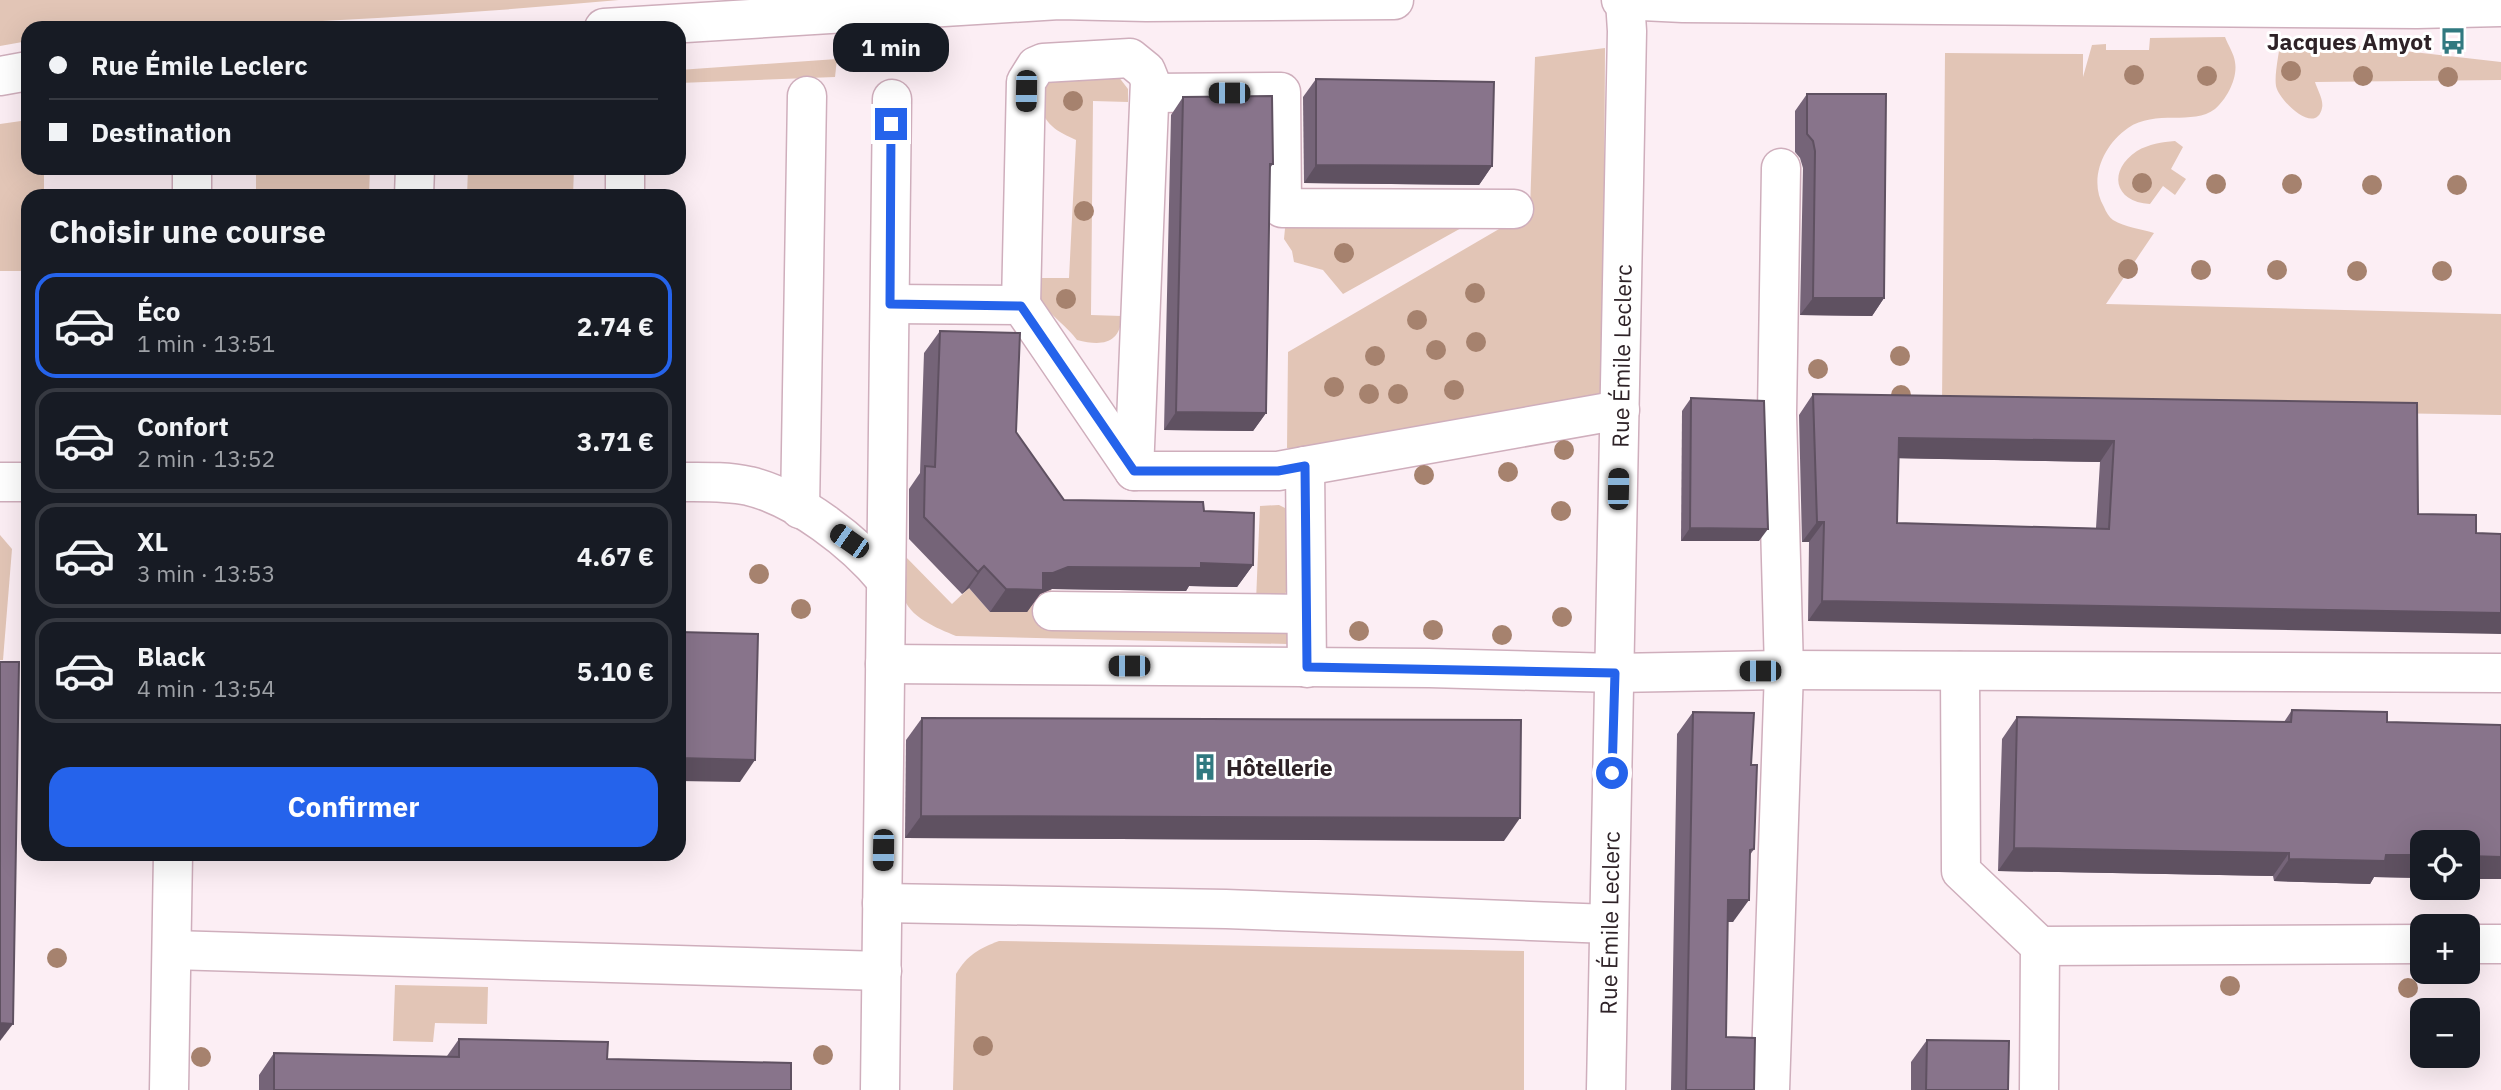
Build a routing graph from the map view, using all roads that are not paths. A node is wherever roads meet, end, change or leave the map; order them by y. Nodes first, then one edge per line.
1 (1394, 0) edge
2 (1623, 0) edge
3 (1146, 1) edge
4 (2501, 7) edge
5 (686, 23) edge
6 (21, 72) edge
7 (0, 76) edge
8 (1150, 93) junction
9 (807, 96) dead end
10 (891, 99) dead end
11 (1781, 168) dead end
12 (1514, 209) dead end
13 (890, 304) junction
14 (1021, 306) junction
15 (1620, 410) junction
16 (1305, 466) junction
17 (1134, 471) junction
18 (0, 482) edge
19 (21, 482) edge
20 (686, 482) edge
21 (800, 509) junction
22 (886, 580) junction
23 (1052, 611) edge
24 (1306, 614) junction
25 (885, 664) junction
26 (1307, 667) junction
27 (1784, 670) junction
28 (1960, 671) junction
29 (1615, 673) junction
30 (2501, 673) edge
31 (173, 861) edge
32 (882, 903) junction
33 (1609, 925) junction
34 (2410, 944) edge
35 (2480, 944) edge
36 (2501, 944) edge
37 (2040, 946) junction
38 (172, 950) junction
39 (882, 971) junction
40 (169, 1090) edge
41 (880, 1090) edge
42 (1606, 1090) edge
43 (1770, 1090) edge
44 (2039, 1090) edge

1 - 3 street
2 - 4 street
2 - 15 street, Rue Émile Leclerc
3 - 5 street
6 - 7 street
8 - 12 street
8 - 14 street
8 - 17 street
9 - 21 street
10 - 13 street
11 - 27 street
13 - 14 street
13 - 22 street
14 - 17 street
15 - 16 street
15 - 29 street, Rue Émile Leclerc
16 - 17 street
16 - 24 street
18 - 19 street
20 - 21 street
21 - 22 street
22 - 25 street
23 - 24 street
24 - 26 street
25 - 26 street
25 - 32 street
26 - 29 street
27 - 28 street
27 - 29 street
27 - 43 street
28 - 30 street
28 - 37 street
29 - 33 street, Rue Émile Leclerc
31 - 38 street
32 - 33 street
32 - 39 street
33 - 42 street, Rue Émile Leclerc
34 - 37 street
35 - 36 street
37 - 44 street
38 - 39 street
38 - 40 street
39 - 41 street

